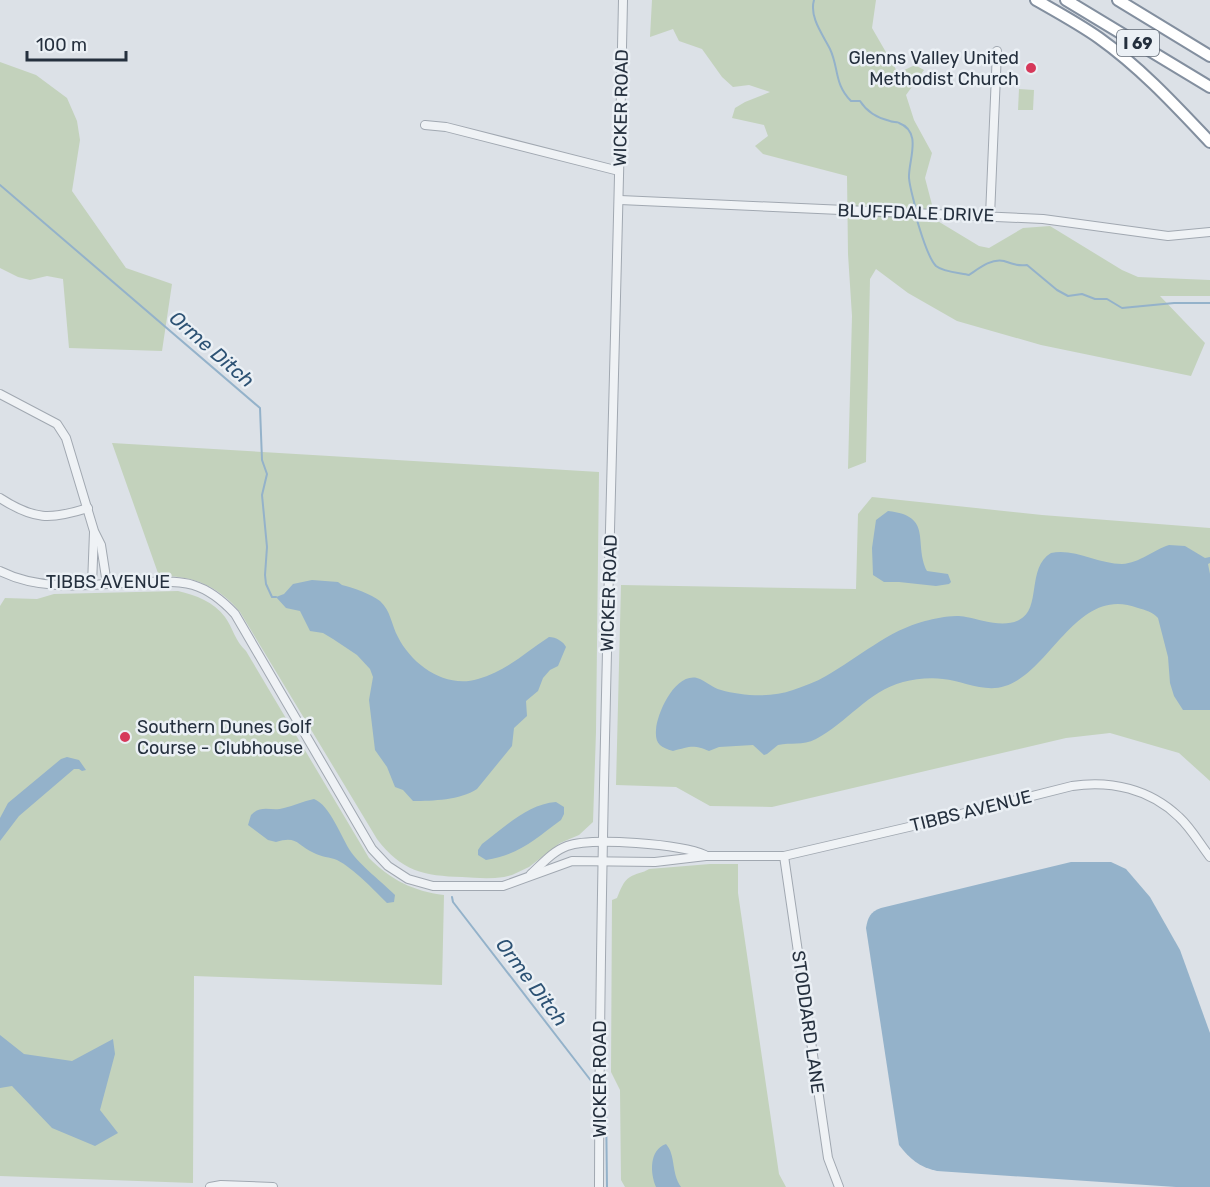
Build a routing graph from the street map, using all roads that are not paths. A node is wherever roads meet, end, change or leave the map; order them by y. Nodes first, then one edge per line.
1 (623, 0) edge
2 (1036, 0) edge
3 (1066, 0) edge
4 (1118, 0) edge
5 (997, 51) dead end
6 (1210, 56) edge
7 (1210, 87) edge
8 (425, 125) dead end
9 (1210, 142) edge
10 (619, 171) junction
11 (620, 200) junction
12 (990, 216) junction
13 (1210, 232) edge
14 (0, 394) edge
15 (0, 498) edge
16 (88, 508) junction
17 (94, 531) junction
18 (0, 571) edge
19 (107, 584) junction
20 (92, 585) junction
21 (602, 843) junction
22 (706, 856) junction
23 (784, 856) junction
24 (1210, 858) edge
25 (601, 862) junction
26 (527, 878) junction
27 (210, 1187) edge
28 (273, 1187) edge
29 (599, 1187) edge
30 (839, 1187) edge

1 - 10 street, WICKER ROAD
2 - 9 highway
3 - 7 highway, I 69
4 - 6 highway, I 69
5 - 12 street
8 - 10 street
10 - 11 street, WICKER ROAD
11 - 12 street, BLUFFDALE DRIVE
11 - 21 street, WICKER ROAD
12 - 13 street, BLUFFDALE DRIVE
14 - 16 street
15 - 16 street
16 - 17 street
17 - 19 street
17 - 20 street
18 - 20 street, TIBBS AVENUE
19 - 20 street, TIBBS AVENUE
19 - 26 street, TIBBS AVENUE
21 - 22 street, TIBBS AVENUE
21 - 25 street, WICKER ROAD
21 - 26 street, TIBBS AVENUE
22 - 23 street, TIBBS AVENUE
22 - 25 street, TIBBS AVENUE
23 - 24 street, TIBBS AVENUE
23 - 30 street, STODDARD LANE
25 - 26 street, TIBBS AVENUE
25 - 29 street, WICKER ROAD
27 - 28 street

